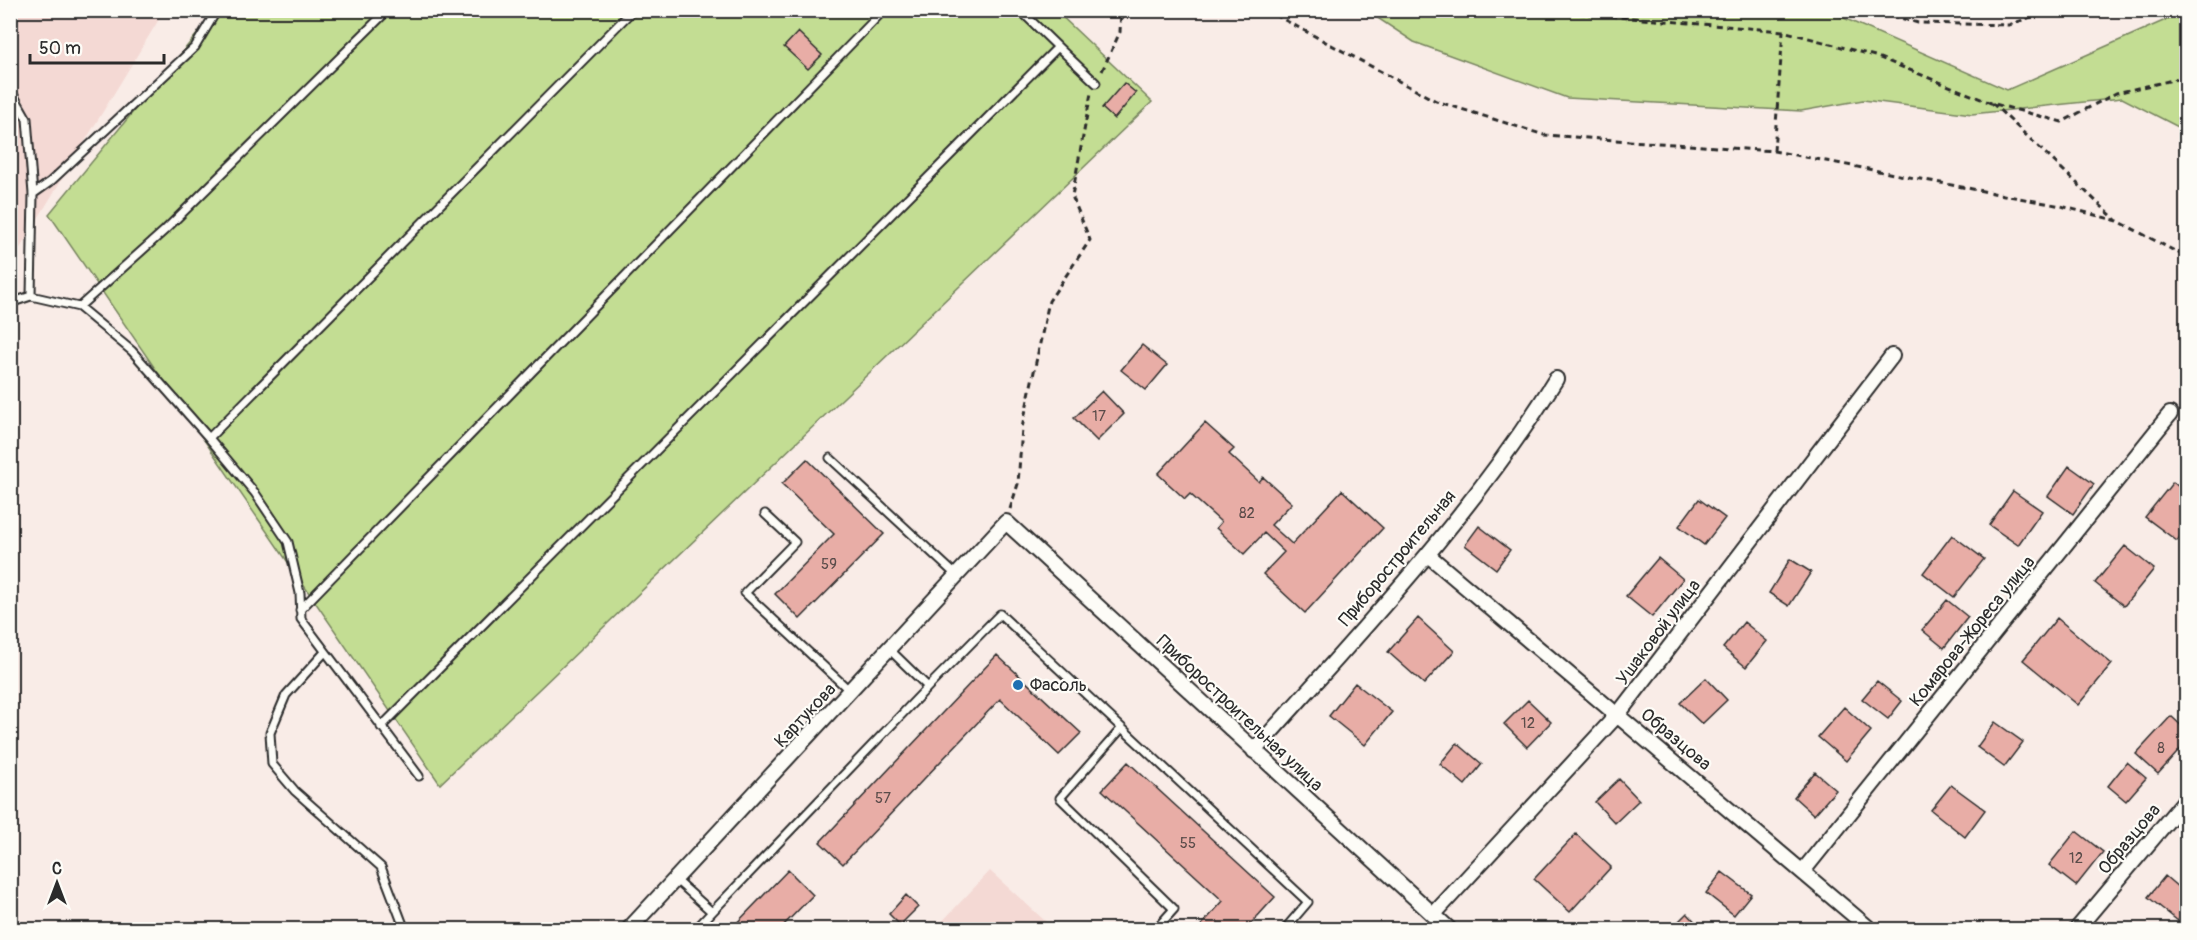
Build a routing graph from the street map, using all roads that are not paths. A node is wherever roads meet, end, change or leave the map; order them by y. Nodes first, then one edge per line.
1 (217, 10) edge
2 (388, 10) edge
3 (633, 10) edge
4 (884, 10) edge
5 (1020, 10) edge
6 (1058, 47) junction
7 (1096, 83) road end
8 (10, 89) edge
9 (33, 194) junction
10 (31, 296) junction
11 (10, 303) edge
12 (79, 307) junction
13 (1892, 356) dead end
14 (1556, 379) dead end
15 (2170, 414) dead end
16 (210, 438) junction
17 (830, 458) dead end
18 (765, 514) dead end
19 (1006, 522) joint
20 (1428, 555) junction
21 (956, 575) junction
22 (300, 610) junction
23 (889, 649) junction
24 (325, 652) junction
25 (928, 687) junction
26 (851, 692) junction
27 (1618, 713) junction
28 (381, 727) junction
29 (1121, 729) junction
30 (1254, 752) junction
31 (418, 777) dead end
32 (2187, 799) edge
33 (1803, 871) junction
34 (675, 879) junction
35 (712, 912) junction
36 (1434, 915) junction
37 (405, 930) edge
38 (628, 930) edge
39 (695, 930) edge
40 (1155, 930) edge
41 (1284, 930) edge
42 (1450, 930) edge
43 (1871, 930) edge
44 (2076, 930) edge

1 - 9 lane
2 - 12 lane
3 - 16 lane
4 - 22 lane
5 - 6 lane
6 - 7 lane
6 - 28 lane
8 - 9 lane
9 - 10 lane
10 - 11 lane
10 - 12 lane
12 - 16 lane
13 - 27 street, Ушаковой улица
14 - 20 street, Приборостроительная
15 - 33 street, Комарова-Жореса улица
16 - 22 lane
17 - 21 lane
18 - 26 lane
19 - 21 street, Картукова
19 - 30 street, Приборостроительная улица
20 - 27 street, Образцова
20 - 30 street, Приборостроительная
21 - 23 street, Картукова
22 - 24 lane
23 - 25 lane
23 - 26 street, Картукова
24 - 28 lane
24 - 37 lane
25 - 29 lane
25 - 35 lane
26 - 34 street, Картукова
27 - 33 street, Образцова
27 - 36 street, Ушаковой улица
28 - 31 lane
29 - 40 lane
29 - 41 lane
30 - 36 street, Приборостроительная улица
32 - 44 street, Образцова
33 - 43 street, Образцова
34 - 35 lane
34 - 38 street, Картукова
35 - 39 lane
36 - 42 street, Приборостроительная улица

